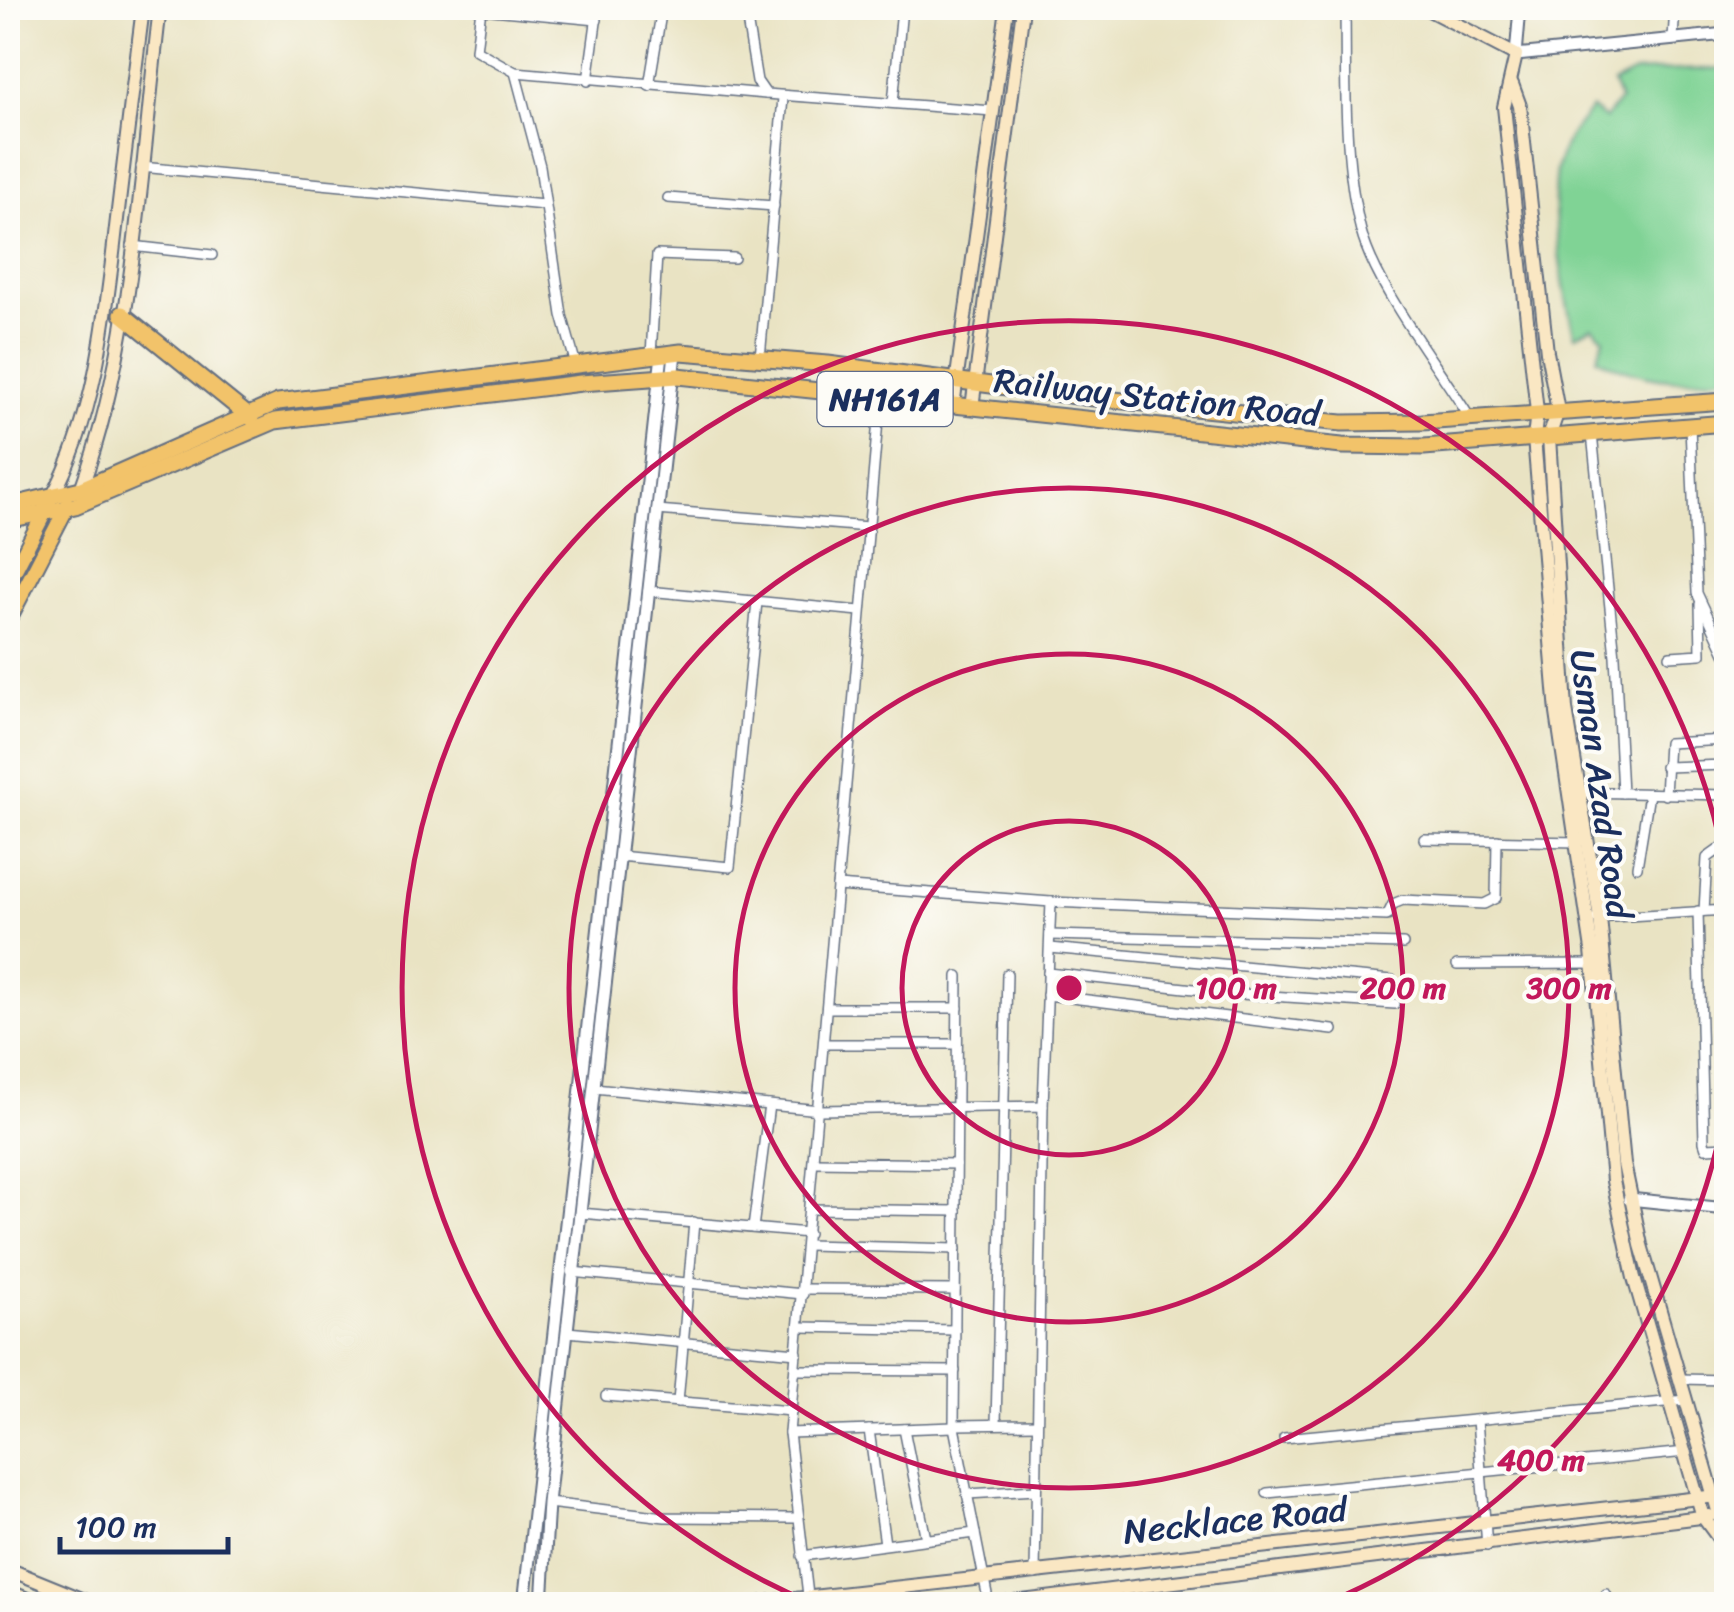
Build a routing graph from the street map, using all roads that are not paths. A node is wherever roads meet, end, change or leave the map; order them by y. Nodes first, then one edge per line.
1 (143, 8) edge
2 (160, 8) edge
3 (481, 8) edge
4 (598, 8) edge
5 (662, 8) edge
6 (745, 8) edge
7 (902, 8) edge
8 (1007, 8) edge
9 (1023, 8) edge
10 (1345, 8) edge
11 (1520, 8) edge
12 (1675, 8) edge
13 (1433, 10) edge
14 (596, 20) junction
15 (1726, 34) edge
16 (1673, 38) junction
17 (1516, 54) junction
18 (514, 72) junction
19 (588, 81) junction
20 (1512, 82) junction
21 (650, 86) junction
22 (766, 94) junction
23 (783, 98) junction
24 (893, 103) junction
25 (993, 110) junction
26 (141, 167) junction
27 (668, 198) dead end
28 (544, 205) junction
29 (774, 206) junction
30 (132, 246) junction
31 (212, 255) dead end
32 (734, 258) dead end
33 (1537, 267) junction
34 (1522, 269) junction
35 (122, 314) junction
36 (662, 354) junction
37 (760, 358) junction
38 (576, 365) junction
39 (666, 377) junction
40 (956, 380) junction
41 (974, 383) junction
42 (880, 398) junction
43 (1726, 401) edge
44 (953, 406) junction
45 (972, 408) junction
46 (1558, 411) junction
47 (1537, 412) junction
48 (1470, 418) junction
49 (252, 419) junction
50 (1726, 423) edge
51 (1690, 426) junction
52 (1592, 434) junction
53 (1542, 437) junction
54 (81, 489) junction
55 (57, 505) junction
56 (8, 506) edge
57 (657, 510) junction
58 (44, 515) junction
59 (8, 520) edge
60 (868, 526) junction
61 (8, 583) edge
62 (648, 591) junction
63 (1700, 601) junction
64 (757, 602) junction
65 (860, 611) junction
66 (8, 621) edge
67 (1726, 655) edge
68 (1670, 656) dead end
69 (1726, 740) edge
70 (1726, 765) edge
71 (1665, 767) junction
72 (1580, 792) junction
73 (1622, 793) junction
74 (1649, 794) junction
75 (1665, 795) junction
76 (1726, 795) edge
77 (1424, 838) dead end
78 (1497, 840) junction
79 (1578, 842) junction
80 (1721, 848) dead end
81 (618, 856) junction
82 (1637, 867) dead end
83 (836, 886) junction
84 (1052, 902) junction
85 (1726, 910) edge
86 (1701, 911) junction
87 (1594, 918) junction
88 (1050, 935) junction
89 (1403, 944) dead end
90 (1050, 948) junction
91 (1599, 964) junction
92 (1456, 965) dead end
93 (1048, 973) junction
94 (1006, 974) dead end
95 (958, 976) dead end
96 (1392, 980) dead end
97 (1048, 995) junction
98 (1395, 1004) dead end
99 (828, 1008) junction
100 (958, 1008) junction
101 (1333, 1030) dead end
102 (825, 1044) junction
103 (958, 1044) junction
104 (594, 1088) junction
105 (770, 1105) junction
106 (957, 1106) junction
107 (1000, 1106) junction
108 (1043, 1106) junction
109 (820, 1110) junction
110 (1726, 1148) edge
111 (815, 1162) junction
112 (956, 1164) junction
113 (1629, 1199) junction
114 (1726, 1209) edge
115 (810, 1210) junction
116 (956, 1211) junction
117 (580, 1212) junction
118 (694, 1222) junction
119 (754, 1228) junction
120 (808, 1233) junction
121 (807, 1246) junction
122 (956, 1249) junction
123 (568, 1272) junction
124 (690, 1283) junction
125 (956, 1290) junction
126 (803, 1291) junction
127 (800, 1327) junction
128 (955, 1330) junction
129 (567, 1332) junction
130 (683, 1343) junction
131 (797, 1353) junction
132 (796, 1370) junction
133 (955, 1371) junction
134 (1680, 1379) junction
135 (1726, 1380) edge
136 (606, 1396) dead end
137 (1679, 1401) junction
138 (678, 1402) junction
139 (792, 1411) junction
140 (1477, 1420) junction
141 (996, 1424) junction
142 (1037, 1424) junction
143 (954, 1426) junction
144 (904, 1429) junction
145 (870, 1430) junction
146 (789, 1433) junction
147 (1284, 1438) dead end
148 (1686, 1452) junction
149 (1481, 1470) junction
150 (1036, 1490) junction
151 (1267, 1493) dead end
152 (968, 1494) junction
153 (1720, 1495) edge
154 (1698, 1496) junction
155 (548, 1503) junction
156 (1723, 1514) edge
157 (1703, 1517) junction
158 (796, 1518) junction
159 (1485, 1524) junction
160 (975, 1533) junction
161 (926, 1539) junction
162 (1720, 1540) junction
163 (885, 1544) junction
164 (1487, 1547) junction
165 (802, 1556) junction
166 (1726, 1558) edge
167 (8, 1570) edge
168 (1035, 1574) junction
169 (984, 1580) junction
170 (8, 1591) edge
171 (809, 1601) edge
172 (39, 1604) edge
173 (94, 1604) edge
174 (524, 1604) edge
175 (542, 1604) edge
176 (750, 1604) edge
177 (989, 1604) edge
178 (997, 1604) edge

1 - 55 main road
2 - 26 main road
3 - 14 street
3 - 18 street
4 - 14 street
5 - 21 street
6 - 22 street
7 - 24 street
8 - 25 main road
9 - 41 main road
10 - 48 street
11 - 17 street
12 - 16 street
13 - 17 main road
14 - 19 street
15 - 16 street
16 - 17 street
17 - 20 main road
18 - 19 street
18 - 28 street
19 - 21 street
20 - 33 main road
20 - 34 main road
21 - 22 street
22 - 23 street
23 - 24 street
23 - 29 street
24 - 25 street
25 - 40 main road
26 - 28 street
26 - 30 main road
27 - 29 street
28 - 38 street
29 - 37 street
30 - 31 street
30 - 35 main road
32 - 36 street
33 - 34 main road
33 - 46 main road
34 - 47 main road
35 - 49 highway
35 - 54 main road
36 - 37 highway, Railway Station Road / NH161A
36 - 38 highway, Railway Station Road / NH161A
36 - 39 street
37 - 40 highway, Railway Station Road / NH161A
38 - 49 highway, Railway Station Road / NH161A
39 - 42 highway, Railway Station Road / NH161A
39 - 49 highway, Railway Station Road / NH161A
39 - 57 street
39 - 123 street
40 - 41 highway, Railway Station Road / NH161A
40 - 44 main road
41 - 45 main road
41 - 48 highway, Railway Station Road / NH161A
42 - 44 highway, Railway Station Road / NH161A
42 - 60 street
43 - 46 highway, Railway Station Road / NH161A
44 - 45 highway, Railway Station Road / NH161A
45 - 53 highway, Railway Station Road / NH161A
46 - 47 highway, Railway Station Road / NH161A
46 - 53 main road
47 - 48 highway, Railway Station Road / NH161A
47 - 53 main road
49 - 54 highway, Railway Station Road / NH161A
49 - 55 highway, Railway Station Road / NH161A
50 - 51 highway, Railway Station Road / NH161A
51 - 52 highway, Railway Station Road / NH161A
51 - 63 street
52 - 53 highway, Railway Station Road / NH161A
52 - 73 street
53 - 72 main road, Usman Azad Road
53 - 79 main road, Usman Azad Road
54 - 55 highway, NH161A
55 - 56 highway, NH161A
55 - 58 highway, NH161A
55 - 66 main road
57 - 60 street
57 - 62 street
58 - 59 highway, NH161A
58 - 61 main road
60 - 65 street
62 - 64 street
62 - 81 street
63 - 67 street
63 - 68 street
64 - 65 street
64 - 81 street
65 - 83 street
69 - 71 street
70 - 71 street
71 - 75 street
72 - 73 street
72 - 87 main road, Usman Azad Road
73 - 74 street
74 - 75 street
74 - 82 street
75 - 76 street
77 - 78 street
78 - 79 street
78 - 84 street
79 - 87 main road, Usman Azad Road
80 - 86 street
81 - 104 street
83 - 84 street
83 - 99 street
84 - 88 street
85 - 86 street
86 - 87 street
86 - 110 street
87 - 91 main road, Usman Azad Road
88 - 89 street
88 - 90 street
90 - 93 street
90 - 96 street
91 - 92 street
91 - 113 main road, Usman Azad Road
91 - 137 main road, Usman Azad Road
93 - 97 street
93 - 98 street
94 - 107 street
95 - 100 street
97 - 101 street
97 - 108 street
99 - 100 street
99 - 102 street
100 - 103 street
102 - 103 street
102 - 109 street
103 - 106 street
104 - 105 street
104 - 117 street
105 - 109 street
105 - 119 street
106 - 107 street
106 - 109 street
106 - 112 street
107 - 108 street
107 - 141 street
108 - 142 street
109 - 111 street
111 - 112 street
111 - 115 street
112 - 116 street
113 - 114 street
113 - 134 main road, Usman Azad Road
115 - 116 street
115 - 120 street
116 - 122 street
117 - 118 street
117 - 123 street
118 - 119 street
118 - 124 street
119 - 120 street
120 - 121 street
121 - 122 street
121 - 126 street
122 - 125 street
123 - 124 street
123 - 129 street
123 - 174 street
124 - 126 street
124 - 130 street
125 - 126 street
125 - 128 street
126 - 127 street
127 - 128 street
127 - 131 street
128 - 133 street
129 - 130 street
129 - 155 street
130 - 131 street
130 - 138 street
131 - 132 street
132 - 133 street
132 - 139 street
133 - 143 street
134 - 135 street
134 - 137 main road, Usman Azad Road
136 - 138 street
137 - 140 street
137 - 148 main road, Usman Azad Road
137 - 153 main road, Usman Azad Road
138 - 139 street
139 - 146 street
140 - 147 street
140 - 149 street
141 - 142 street
141 - 143 street
142 - 150 street
143 - 144 street
143 - 152 street
144 - 145 street
144 - 161 street
145 - 146 street
145 - 163 street
146 - 158 street
148 - 149 street
148 - 154 main road, Usman Azad Road
149 - 151 street
149 - 159 street
150 - 152 street
150 - 168 street
152 - 160 street
153 - 154 main road, Necklace Road
153 - 156 main road, Usman Azad Road
154 - 157 main road, Usman Azad Road
154 - 159 main road, Necklace Road
155 - 158 street
155 - 175 street
156 - 157 main road, Necklace Road
156 - 162 main road, Usman Azad Road
157 - 162 main road, Usman Azad Road
157 - 164 main road, Necklace Road
158 - 165 street
159 - 164 street
159 - 168 main road, Necklace Road
160 - 161 street
160 - 169 street
161 - 163 street
162 - 166 main road, Usman Azad Road
163 - 165 street
164 - 178 main road, Necklace Road
165 - 171 street
167 - 173 main road
168 - 169 main road, Necklace Road
169 - 171 main road, Necklace Road
169 - 177 street
170 - 172 main road
171 - 176 main road, Necklace Road

